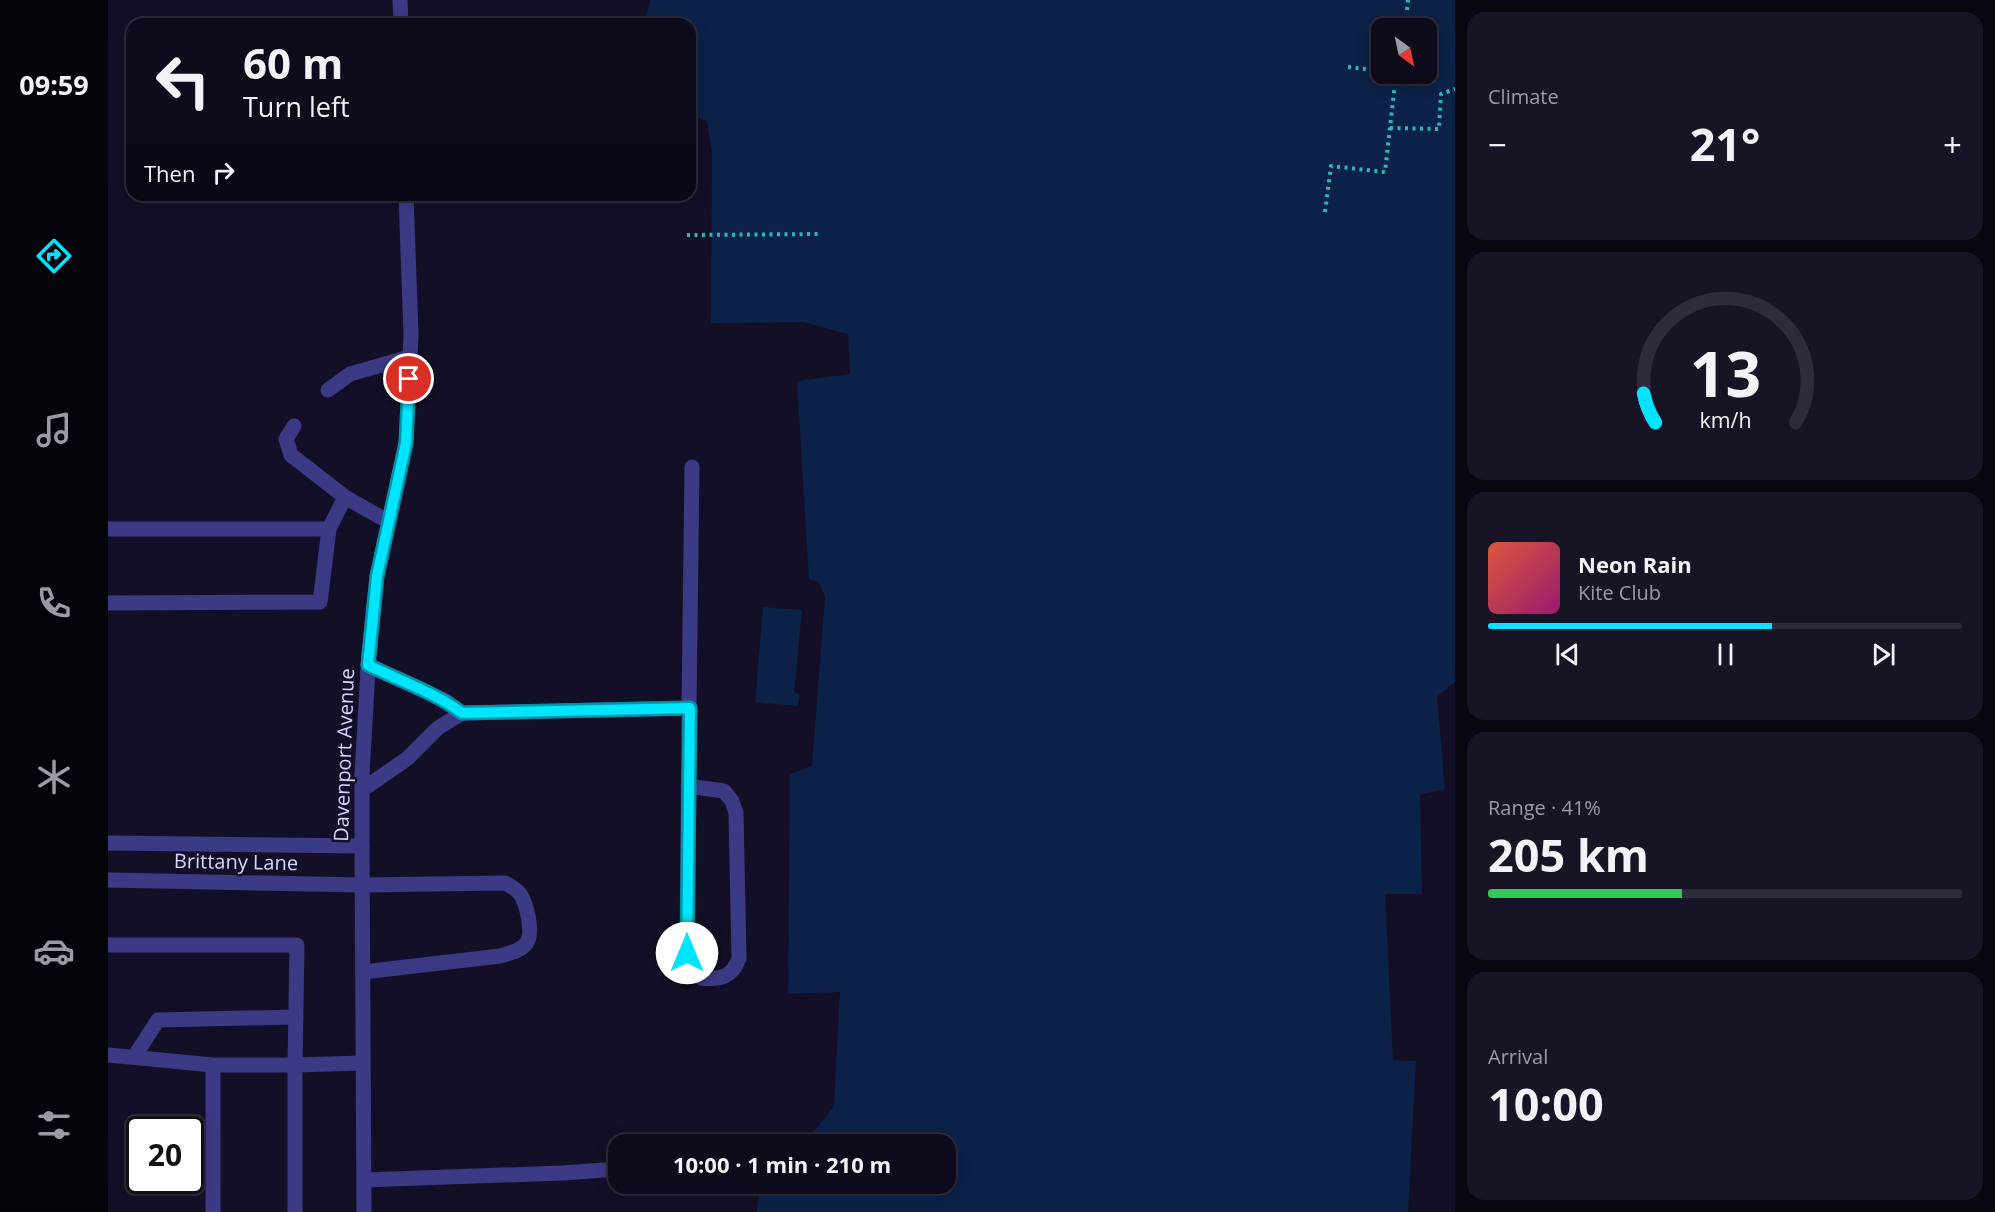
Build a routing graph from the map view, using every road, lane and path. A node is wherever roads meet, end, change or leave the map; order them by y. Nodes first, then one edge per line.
1 (400, 0) edge
2 (1408, 0) edge
3 (1407, 10) dead end
4 (401, 18) edge
5 (1348, 68) dead end
6 (1371, 70) edge
7 (1395, 84) edge
8 (1455, 89) edge
9 (1390, 128) junction
10 (406, 201) edge
11 (1325, 212) dead end
12 (821, 234) dead end
13 (687, 235) dead end
14 (410, 357) junction
15 (328, 390) dead end
16 (294, 426) dead end
17 (692, 466) dead end
18 (345, 497) junction
19 (389, 522) junction
20 (108, 529) edge
21 (329, 529) junction
22 (108, 603) edge
23 (368, 665) junction
24 (690, 708) junction
25 (462, 713) junction
26 (362, 783) junction
27 (688, 786) junction
28 (108, 843) edge
29 (362, 846) junction
30 (108, 880) edge
31 (362, 885) junction
32 (108, 945) edge
33 (363, 972) junction
34 (296, 1017) junction
35 (108, 1055) edge
36 (134, 1057) junction
37 (363, 1063) junction
38 (213, 1065) junction
39 (295, 1065) junction
40 (608, 1170) edge
41 (364, 1180) junction
42 (213, 1212) edge
43 (295, 1212) edge
44 (364, 1212) edge

1 - 4 street
2 - 3 path
5 - 6 path
7 - 9 path
8 - 9 path
9 - 11 path
10 - 14 street, Davenport Avenue
12 - 13 path
14 - 15 street
14 - 19 street, Davenport Avenue
16 - 18 street
17 - 24 street
18 - 19 street
18 - 21 street
19 - 23 street, Davenport Avenue
20 - 21 street
21 - 22 street
23 - 25 street
23 - 26 street, Davenport Avenue
24 - 25 street
24 - 27 street
25 - 26 street
26 - 29 street, Davenport Avenue
27 - 27 street
28 - 29 street, Brittany Lane
29 - 31 street, Davenport Avenue
30 - 31 street, Brittany Lane
31 - 33 street, Davenport Avenue
31 - 33 street, Brittany Lane
32 - 34 street
33 - 37 street, Davenport Avenue
34 - 36 street
34 - 39 street
35 - 36 street
36 - 38 street
37 - 39 street
37 - 41 street, Davenport Avenue
38 - 39 street
38 - 42 street
39 - 43 street
40 - 41 street
41 - 44 street, Davenport Avenue

